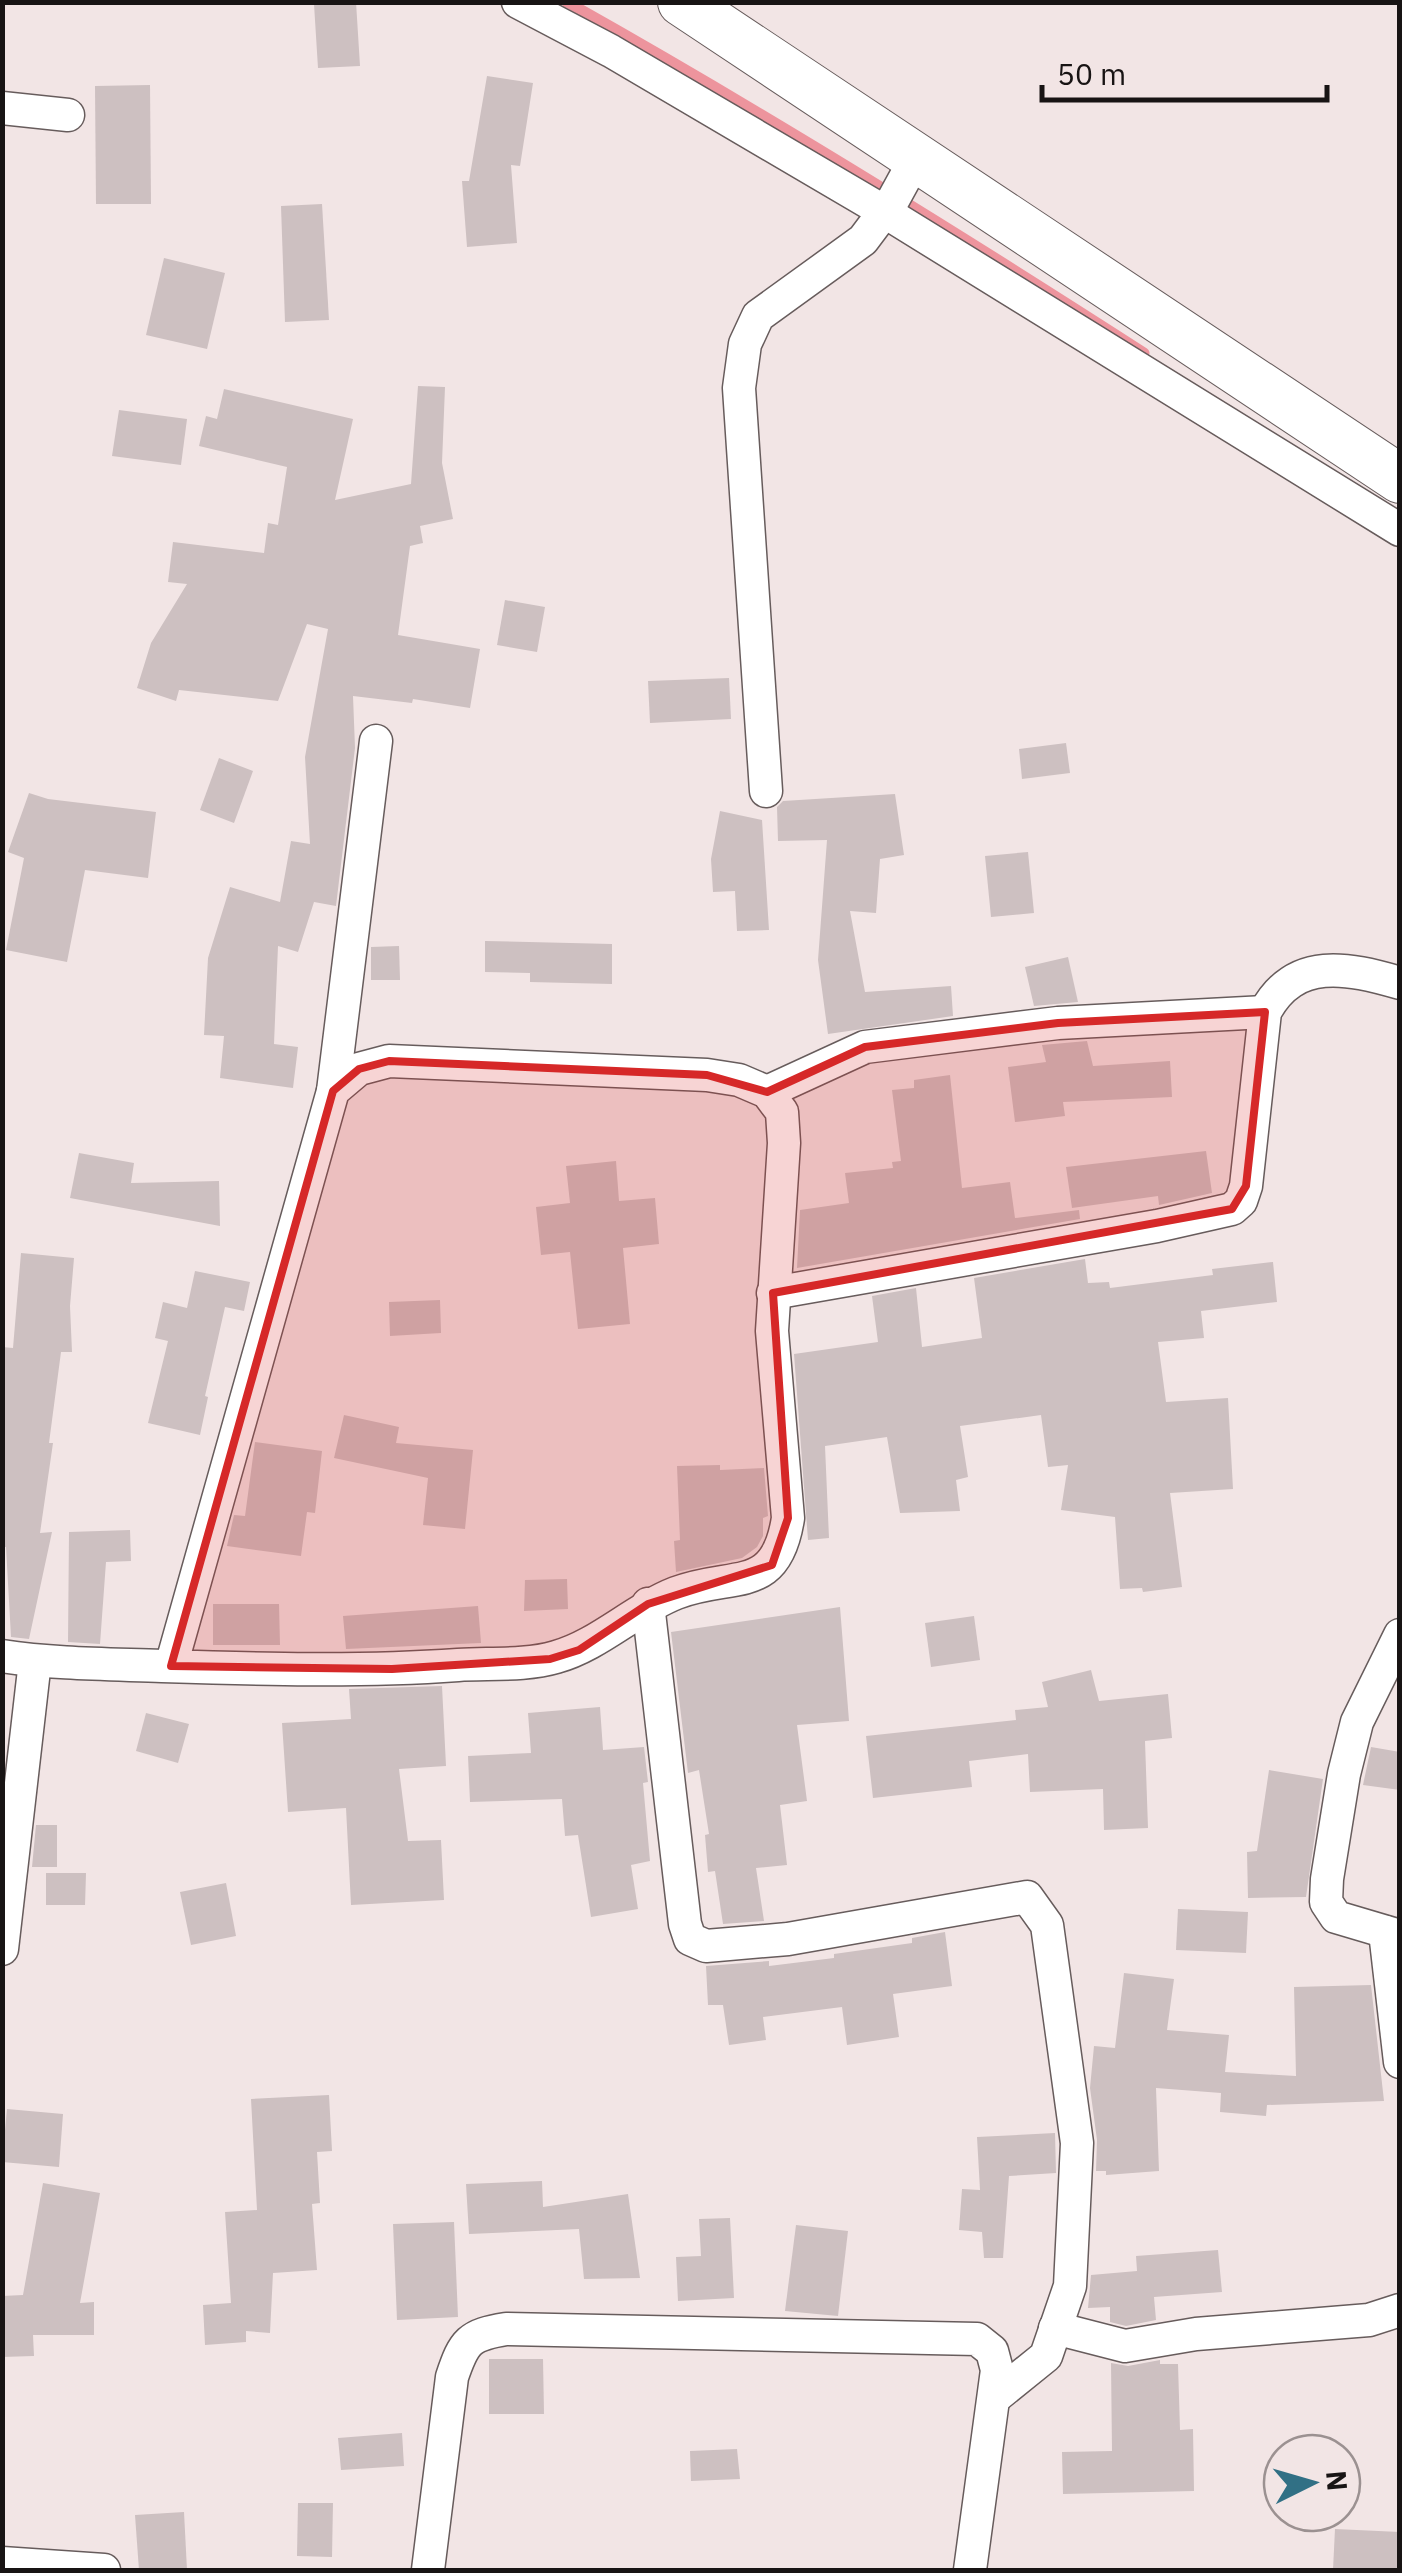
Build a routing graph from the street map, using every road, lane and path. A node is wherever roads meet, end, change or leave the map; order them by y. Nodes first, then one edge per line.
1 (518, 2) edge
2 (682, 2) edge
3 (2, 108) edge
4 (68, 114) dead end
5 (899, 188) junction
6 (1400, 480) edge
7 (1400, 530) edge
8 (376, 741) dead end
9 (766, 791) dead end
10 (1400, 983) edge
11 (1265, 1012) junction
12 (333, 1091) junction
13 (767, 1092) junction
14 (772, 1293) junction
15 (648, 1604) junction
16 (1400, 1635) edge
17 (19, 1658) edge
18 (171, 1666) junction
19 (1392, 1934) edge
20 (2, 1949) edge
21 (1400, 2062) edge
22 (1400, 2310) edge
23 (1055, 2328) junction
24 (994, 2398) junction
25 (2, 2563) edge
26 (104, 2570) edge
27 (428, 2570) edge
28 (970, 2570) edge

1 - 5 street
2 - 5 street
3 - 4 street
5 - 6 street
5 - 7 street
5 - 9 street
8 - 12 street
10 - 11 street
11 - 13 street
11 - 14 street
12 - 13 street
12 - 18 street
13 - 14 street
14 - 15 street
15 - 18 street
15 - 23 street
16 - 19 street
17 - 18 street
17 - 20 street
19 - 21 street
22 - 23 street
23 - 24 street
24 - 27 street
24 - 28 street
25 - 26 street

